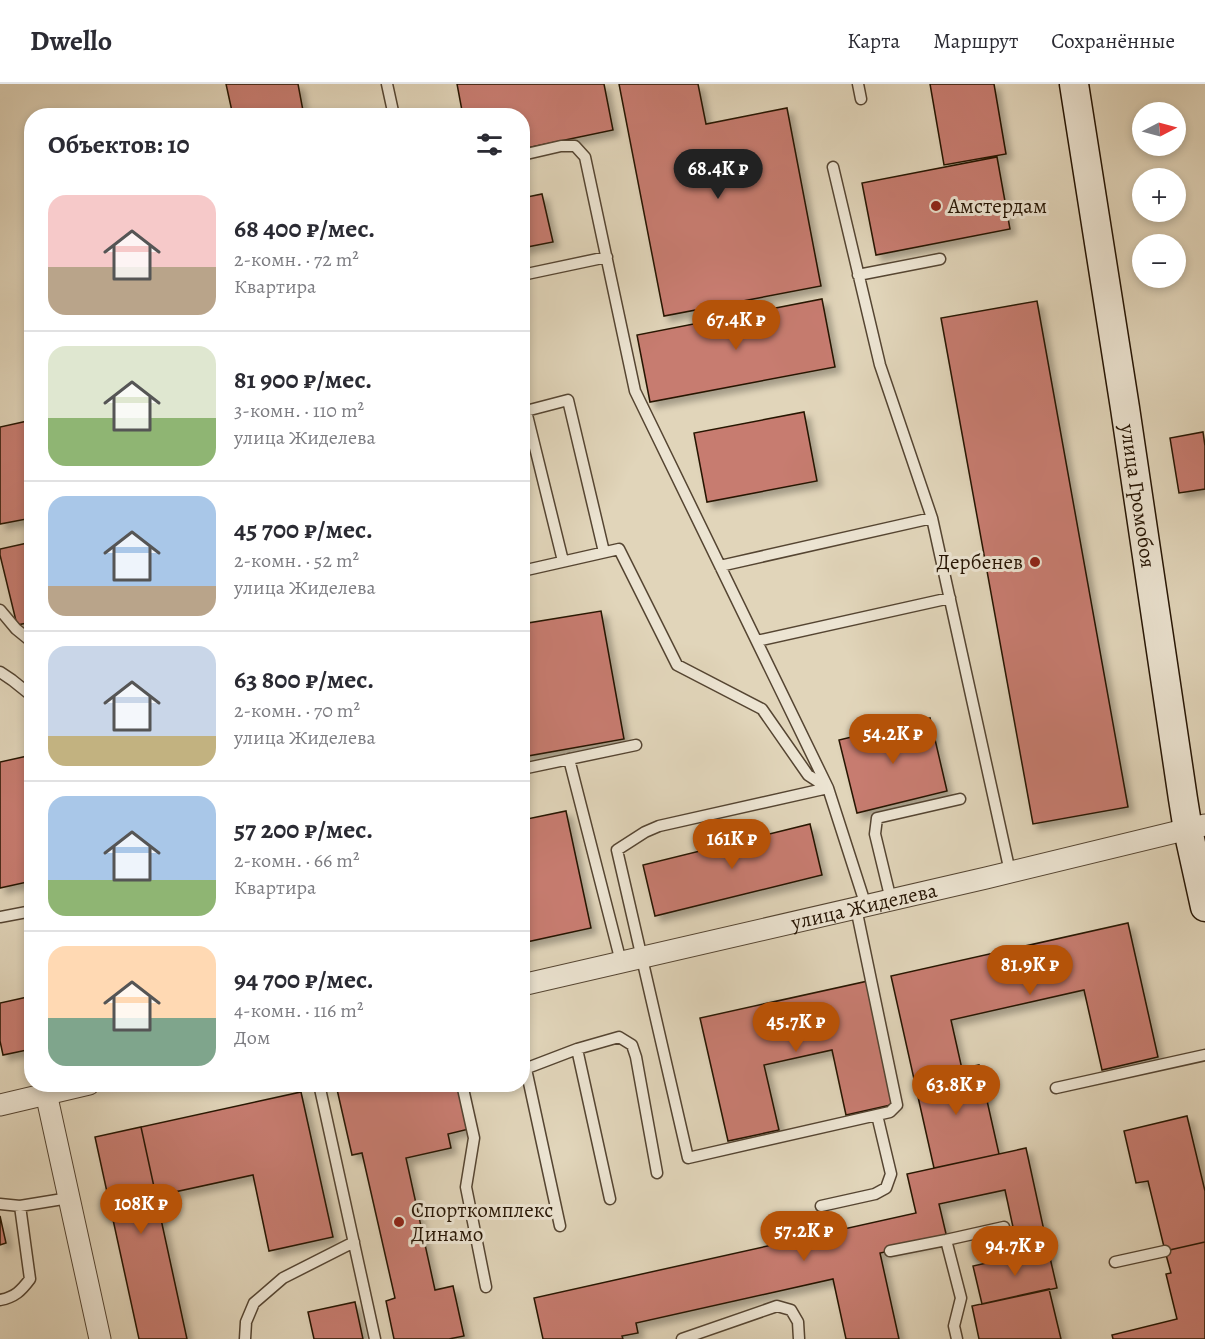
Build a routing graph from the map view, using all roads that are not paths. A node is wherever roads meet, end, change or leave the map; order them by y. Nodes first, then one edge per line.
1 (387, 84) edge
2 (858, 84) edge
3 (1074, 84) edge
4 (861, 99) dead end
5 (392, 108) edge
6 (530, 153) edge
7 (833, 167) dead end
8 (607, 257) junction
9 (940, 259) dead end
10 (530, 273) edge
11 (858, 275) junction
12 (530, 410) edge
13 (530, 434) edge
14 (932, 518) junction
15 (604, 552) junction
16 (563, 561) junction
17 (720, 566) junction
18 (530, 569) edge
19 (950, 598) junction
20 (0, 610) edge
21 (24, 636) edge
22 (756, 641) junction
23 (0, 672) edge
24 (24, 690) edge
25 (636, 745) dead end
26 (569, 759) junction
27 (530, 767) edge
28 (828, 788) junction
29 (960, 799) dead end
30 (1196, 828) edge
31 (1010, 872) junction
32 (891, 900) junction
33 (861, 907) junction
34 (1205, 908) edge
35 (24, 912) edge
36 (0, 917) edge
37 (642, 957) junction
38 (621, 962) junction
39 (530, 983) edge
40 (577, 1049) junction
41 (1205, 1055) edge
42 (530, 1068) edge
43 (1056, 1088) dead end
44 (51, 1092) edge
45 (321, 1092) edge
46 (465, 1092) edge
47 (529, 1092) edge
48 (46, 1093) junction
49 (0, 1105) edge
50 (877, 1115) junction
51 (657, 1173) dead end
52 (69, 1198) junction
53 (610, 1199) dead end
54 (0, 1204) edge
55 (20, 1206) junction
56 (821, 1206) dead end
57 (560, 1226) dead end
58 (1004, 1227) dead end
59 (946, 1240) junction
60 (354, 1242) junction
61 (890, 1251) dead end
62 (1165, 1251) dead end
63 (1115, 1262) dead end
64 (486, 1287) dead end
65 (0, 1300) edge
66 (100, 1339) edge
67 (244, 1339) edge
68 (375, 1339) edge
69 (681, 1339) edge
70 (799, 1339) edge
71 (957, 1339) edge

1 - 5 lane
2 - 4 lane
3 - 30 main road, улица Громобоя
6 - 8 lane
7 - 11 lane
8 - 10 lane
8 - 17 lane
9 - 11 lane
11 - 14 lane
12 - 15 lane
13 - 16 lane
14 - 17 lane
14 - 19 lane
15 - 16 lane
15 - 28 lane
16 - 18 lane
17 - 22 lane
19 - 22 lane
19 - 31 lane
20 - 21 lane
22 - 28 lane
23 - 24 lane
25 - 26 lane
26 - 27 lane
26 - 38 lane
28 - 33 lane
28 - 37 lane
29 - 32 lane
30 - 31 street, улица Жиделева
30 - 34 main road, улица Громобоя
31 - 32 street, улица Жиделева
32 - 33 street, улица Жиделева
33 - 37 street, улица Жиделева
33 - 50 lane
35 - 36 lane
37 - 38 street, улица Жиделева
37 - 50 lane
38 - 39 street, улица Жиделева
40 - 42 lane
40 - 51 lane
40 - 53 lane
41 - 43 lane
44 - 48 street
45 - 60 lane
46 - 64 lane
47 - 57 lane
48 - 49 street
48 - 52 street
50 - 56 lane
52 - 55 lane
52 - 66 street
54 - 55 lane
55 - 65 lane
58 - 59 lane
59 - 61 lane
59 - 71 lane
60 - 67 lane
60 - 68 lane
62 - 63 lane
69 - 70 lane

